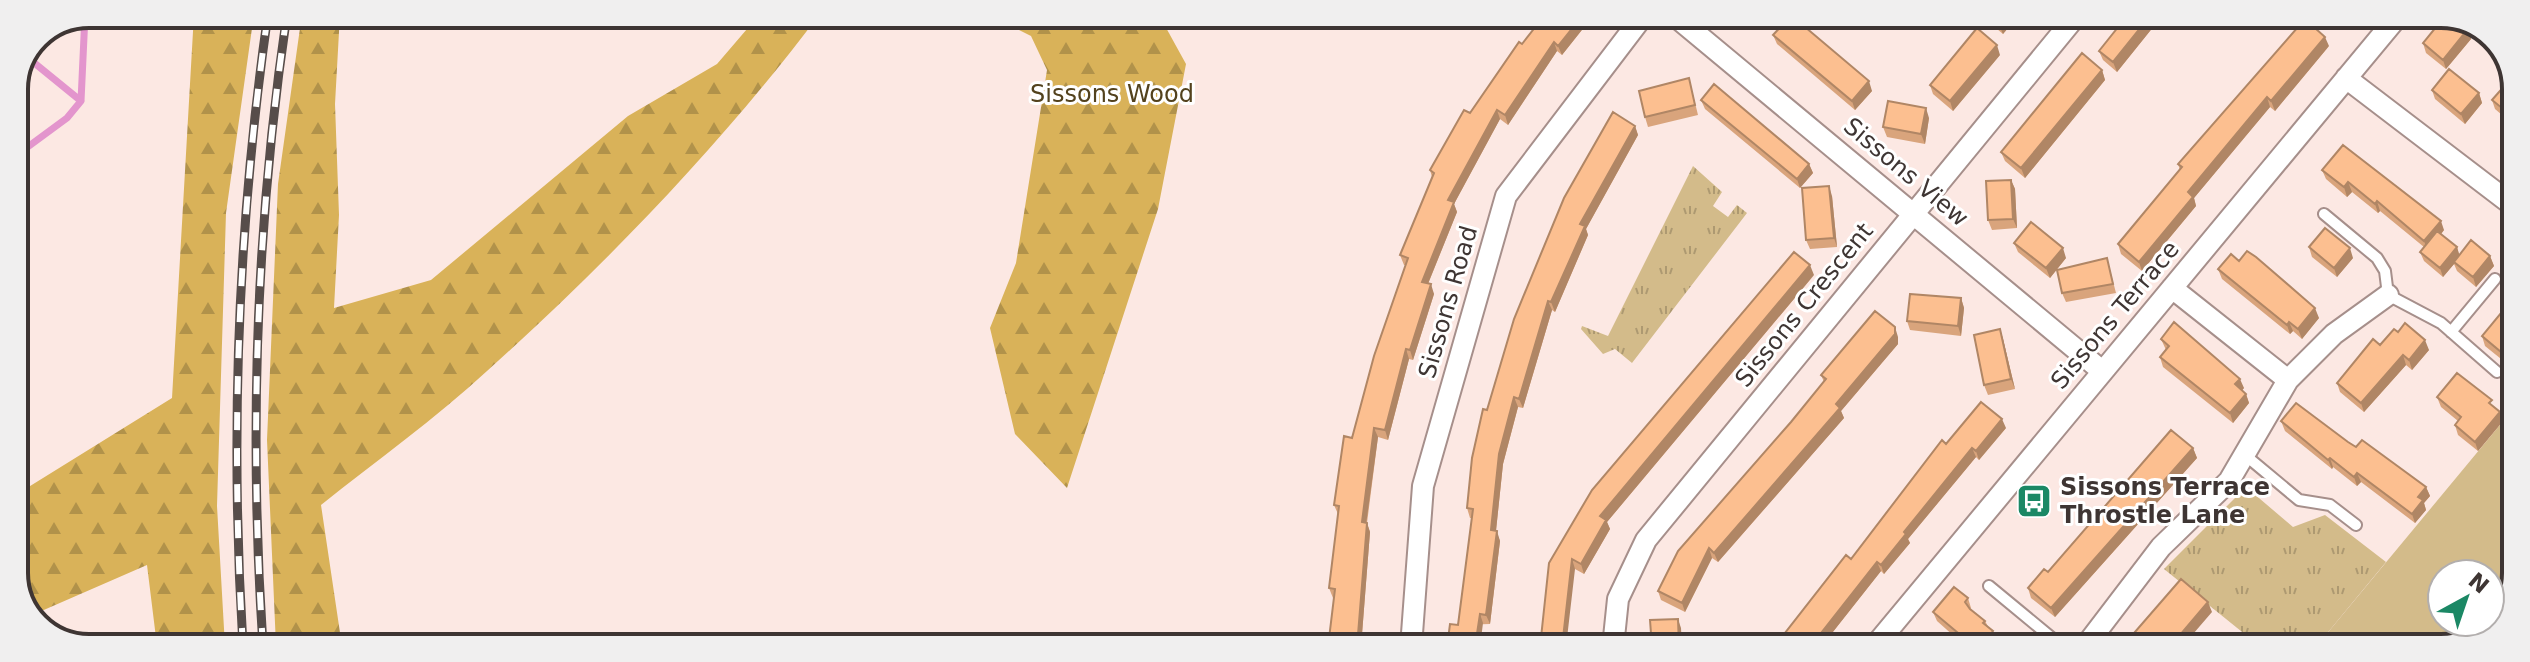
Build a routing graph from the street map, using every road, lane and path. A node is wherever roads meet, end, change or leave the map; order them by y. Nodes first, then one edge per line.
1 (1634, 28) edge
2 (1690, 28) edge
3 (2066, 28) edge
4 (2388, 28) edge
5 (2346, 78) junction
6 (2502, 192) edge
7 (1914, 211) junction
8 (2324, 214) dead end
9 (2495, 279) dead end
10 (2172, 288) junction
11 (2388, 295) junction
12 (2451, 332) junction
13 (2102, 371) junction
14 (2497, 372) dead end
15 (2288, 380) junction
16 (2245, 455) junction
17 (2356, 525) dead end
18 (1989, 586) dead end
19 (1412, 634) edge
20 (1614, 634) edge
21 (1885, 634) edge
22 (2047, 634) edge
23 (2095, 634) edge

1 - 19 street, Sissons Road
2 - 7 street, Sissons View
3 - 7 street, Sissons Crescent
4 - 5 street, Sissons Terrace
5 - 6 street
5 - 10 street, Sissons Terrace
7 - 13 street, Sissons View
7 - 20 street, Sissons Crescent
8 - 11 lane
9 - 12 lane
10 - 13 street, Sissons Terrace
10 - 15 street
11 - 12 lane
11 - 15 street
12 - 14 lane
13 - 21 street, Sissons Terrace
15 - 16 street
16 - 17 lane
16 - 23 street
18 - 22 lane

